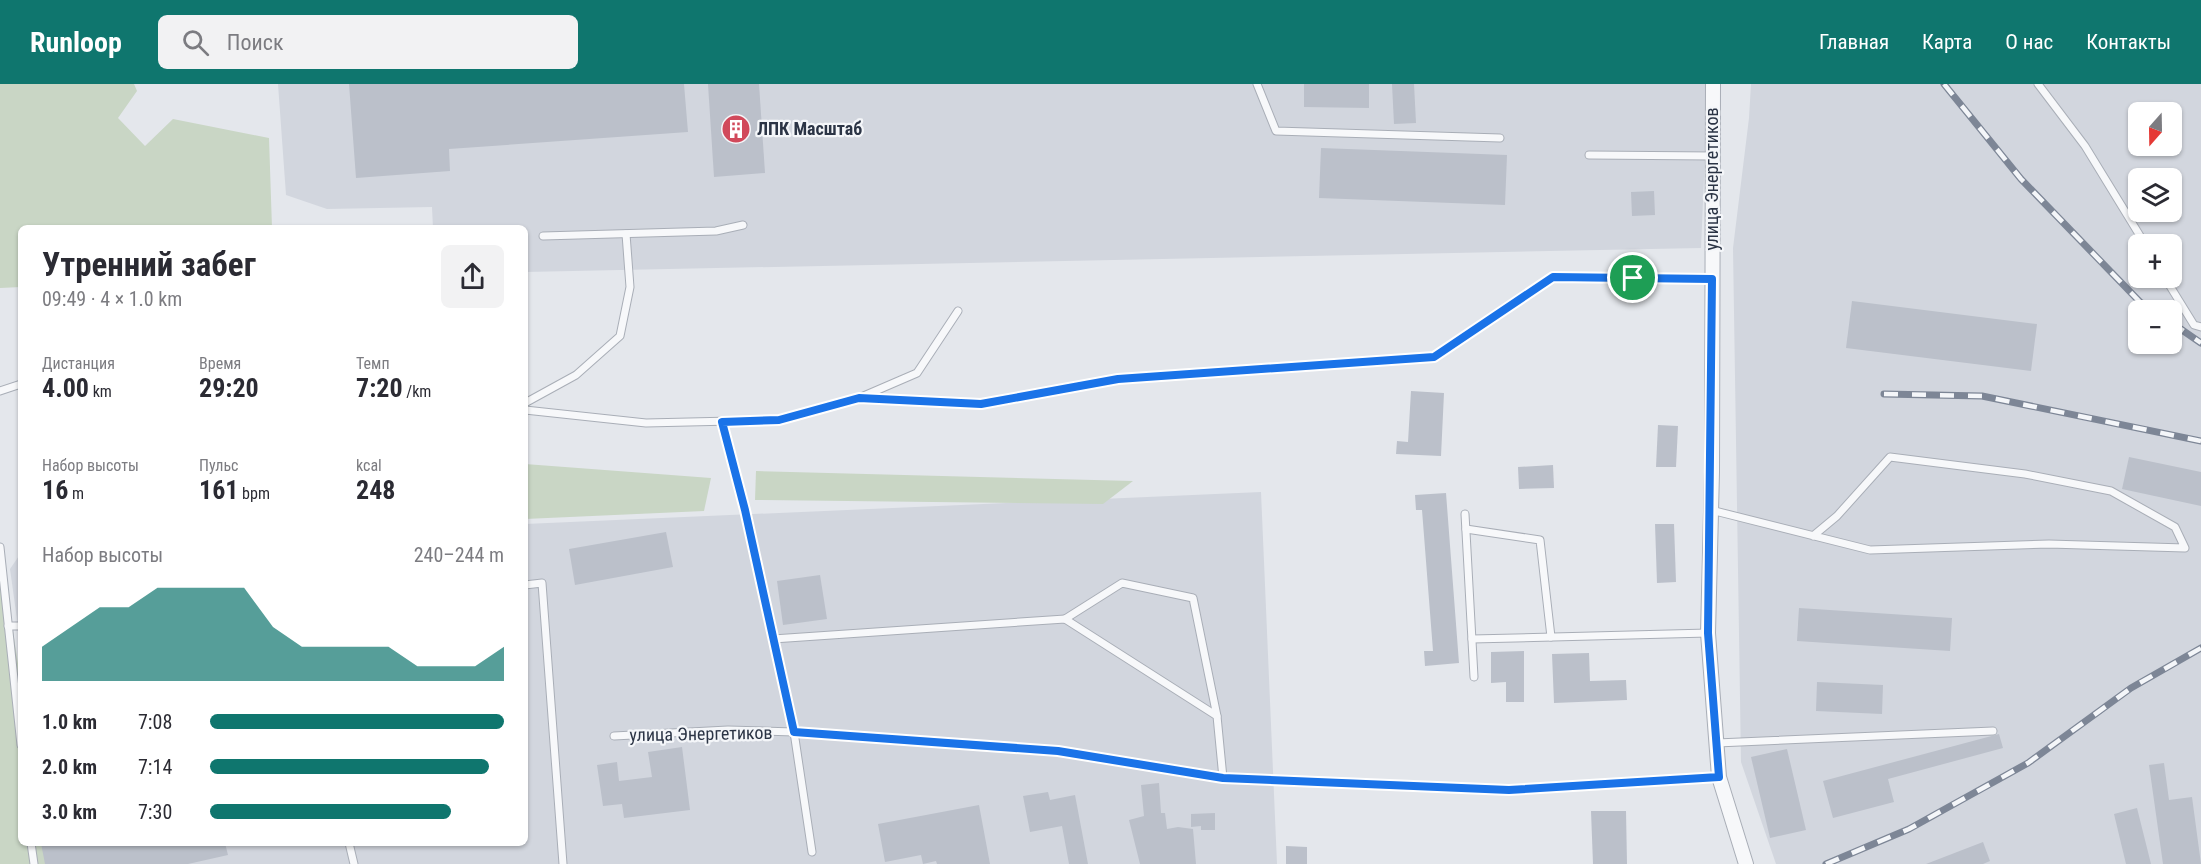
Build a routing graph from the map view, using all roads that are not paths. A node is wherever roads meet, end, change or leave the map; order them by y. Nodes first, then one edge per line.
1 (1257, 84) edge
2 (1713, 84) edge
3 (2038, 84) edge
4 (1500, 138) dead end
5 (1589, 155) dead end
6 (1713, 156) junction
7 (743, 225) dead end
8 (626, 234) junction
9 (2139, 234) edge
10 (543, 236) dead end
11 (1712, 279) junction
12 (2171, 288) edge
13 (958, 311) dead end
14 (2201, 327) edge
15 (18, 385) edge
16 (0, 391) edge
17 (859, 398) junction
18 (528, 402) edge
19 (528, 410) edge
20 (722, 422) junction
21 (1711, 510) junction
22 (1465, 514) dead end
23 (1466, 529) junction
24 (1813, 536) junction
25 (0, 547) edge
26 (528, 585) edge
27 (1065, 619) junction
28 (8, 626) junction
29 (18, 626) edge
30 (1708, 633) junction
31 (1551, 637) junction
32 (773, 639) junction
33 (1472, 639) junction
34 (1474, 677) dead end
35 (1217, 716) junction
36 (18, 718) edge
37 (1993, 731) dead end
38 (794, 732) junction
39 (614, 736) dead end
40 (1717, 743) junction
41 (1719, 777) junction
42 (1223, 778) junction
43 (31, 846) edge
44 (350, 846) edge
45 (812, 852) dead end
46 (34, 864) edge
47 (354, 864) edge
48 (563, 864) edge
49 (1746, 864) edge

1 - 4 lane
2 - 6 street, улица Энергетиков
3 - 9 lane
5 - 6 lane
6 - 11 street, улица Энергетиков
7 - 8 lane
8 - 10 lane
8 - 18 lane
11 - 17 lane
11 - 21 street, улица Энергетиков
12 - 14 lane
13 - 17 lane
15 - 16 lane
17 - 20 lane
19 - 20 lane
20 - 32 lane
21 - 24 lane
21 - 30 street, улица Энергетиков
22 - 23 lane
23 - 31 lane
23 - 33 lane
24 - 24 lane
25 - 28 lane
26 - 48 lane
27 - 32 lane
27 - 35 lane
27 - 35 lane
28 - 29 lane
28 - 36 lane
30 - 31 lane
30 - 40 street, улица Энергетиков
31 - 33 lane
32 - 38 lane
33 - 34 lane
35 - 42 lane
37 - 40 lane
38 - 39 lane, улица Энергетиков
38 - 42 lane, улица Энергетиков
38 - 45 lane
40 - 41 street, улица Энергетиков
41 - 42 lane, улица Энергетиков
41 - 49 street, улица Энергетиков
43 - 46 lane
44 - 47 lane

